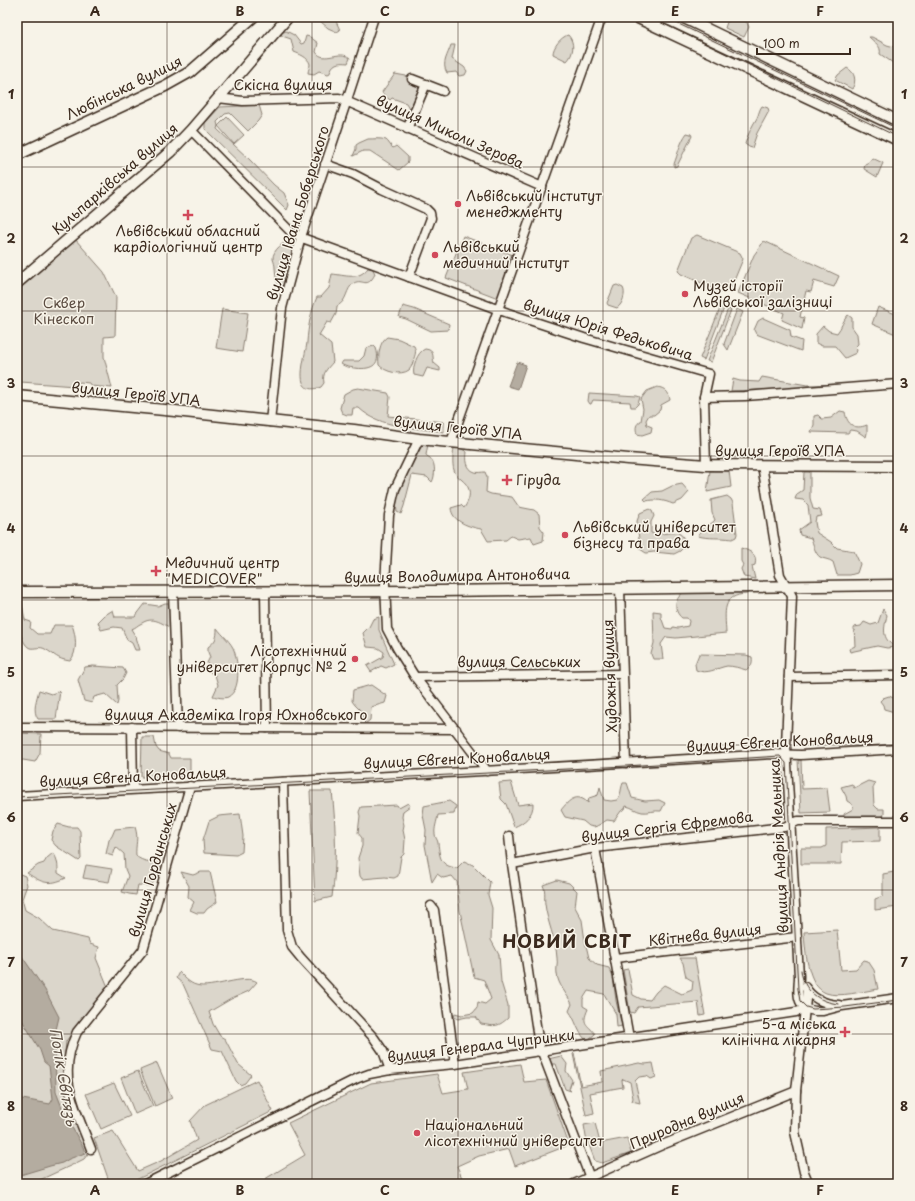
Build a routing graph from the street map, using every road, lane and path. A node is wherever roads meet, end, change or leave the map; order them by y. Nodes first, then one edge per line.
1 (253, 17) edge
2 (288, 17) edge
3 (374, 17) edge
4 (602, 17) edge
5 (636, 17) edge
6 (682, 17) edge
7 (412, 79) dead end
8 (426, 84) junction
9 (443, 91) dead end
10 (218, 98) junction
11 (347, 101) junction
12 (898, 121) edge
13 (407, 129) junction
14 (191, 130) junction
15 (898, 140) edge
16 (17, 155) edge
17 (325, 164) junction
18 (542, 187) junction
19 (301, 237) junction
20 (409, 277) junction
21 (17, 283) edge
22 (499, 309) junction
23 (898, 384) edge
24 (18, 395) edge
25 (704, 397) junction
26 (270, 422) junction
27 (419, 439) junction
28 (451, 442) junction
29 (706, 465) junction
30 (762, 465) junction
31 (898, 466) edge
32 (898, 585) edge
33 (785, 586) junction
34 (620, 589) junction
35 (385, 590) junction
36 (17, 592) edge
37 (173, 592) junction
38 (266, 592) junction
39 (622, 674) junction
40 (898, 675) edge
41 (415, 677) junction
42 (789, 677) junction
43 (17, 727) edge
44 (132, 727) junction
45 (178, 728) junction
46 (268, 728) junction
47 (456, 729) junction
48 (898, 749) edge
49 (786, 755) junction
50 (626, 763) junction
51 (486, 771) junction
52 (283, 782) junction
53 (190, 786) junction
54 (133, 789) junction
55 (17, 796) edge
56 (898, 821) edge
57 (791, 824) junction
58 (509, 836) dead end
59 (595, 848) junction
60 (512, 864) junction
61 (431, 906) dead end
62 (797, 938) junction
63 (615, 958) junction
64 (799, 976) junction
65 (806, 990) junction
66 (898, 998) edge
67 (842, 1006) junction
68 (806, 1009) junction
69 (629, 1038) junction
70 (541, 1052) junction
71 (455, 1064) junction
72 (390, 1070) junction
73 (796, 1091) junction
74 (91, 1149) dead end
75 (590, 1178) junction
76 (145, 1184) edge
77 (574, 1184) edge
78 (809, 1184) edge

1 - 16 main road, Любінська вулиця
2 - 10 main road, Кульпарківська вулиця
3 - 11 street, вулиця Івана Боберського
4 - 18 street
5 - 15 main road
6 - 12 main road
7 - 8 street
8 - 9 street
8 - 13 street
10 - 11 street, Скісна вулиця
10 - 14 main road, Кульпарківська вулиця
11 - 13 street, вулиця Миколи Зерова
11 - 17 street, вулиця Івана Боберського
13 - 18 street, вулиця Миколи Зерова
14 - 19 street, вулиця Юрія Федьковича
14 - 21 main road, Кульпарківська вулиця
17 - 19 street, вулиця Івана Боберського
17 - 20 street
18 - 22 street
19 - 20 street, вулиця Юрія Федьковича
19 - 26 street, вулиця Івана Боберського
20 - 22 street, вулиця Юрія Федьковича
22 - 25 street, вулиця Юрія Федьковича
22 - 28 street
23 - 25 street
24 - 26 main road, вулиця Героїв УПА
25 - 29 street
26 - 27 main road, вулиця Героїв УПА
27 - 28 main road, вулиця Героїв УПА
27 - 35 street
28 - 29 main road, вулиця Героїв УПА
29 - 30 main road, вулиця Героїв УПА
30 - 31 main road, вулиця Героїв УПА
30 - 33 street, вулиця Андрія Мельника
32 - 33 main road, вулиця Володимира Антоновича
33 - 34 main road, вулиця Володимира Антоновича
33 - 42 street, вулиця Андрія Мельника
34 - 35 main road, вулиця Володимира Антоновича
34 - 39 street, Художня вулиця
35 - 38 main road, вулиця Володимира Антоновича
35 - 41 street
36 - 37 main road, вулиця Володимира Антоновича
37 - 38 main road, вулиця Володимира Антоновича
37 - 45 street
38 - 46 street
39 - 41 street, вулиця Сельських
39 - 50 street, Художня вулиця
40 - 42 street
41 - 47 street
42 - 49 street, вулиця Андрія Мельника
43 - 44 street, вулиця Академіка Ігоря Юхновського
44 - 45 street, вулиця Академіка Ігоря Юхновського
44 - 54 street
45 - 46 street, вулиця Академіка Ігоря Юхновського
46 - 47 street, вулиця Академіка Ігоря Юхновського
47 - 51 street
48 - 49 street, вулиця Євгена Коновальця
49 - 50 street, вулиця Євгена Коновальця
49 - 57 street, вулиця Андрія Мельника
50 - 51 street, вулиця Євгена Коновальця
51 - 52 street, вулиця Євгена Коновальця
52 - 53 street, вулиця Євгена Коновальця
52 - 72 street
53 - 54 street, вулиця Євгена Коновальця
53 - 74 street, вулиця Гординських
54 - 55 street, вулиця Євгена Коновальця
56 - 57 street, вулиця Сергія Єфремова
57 - 59 street, вулиця Сергія Єфремова
57 - 62 street, вулиця Андрія Мельника
58 - 60 street
59 - 60 street, вулиця Сергія Єфремова
59 - 63 street
60 - 70 street
61 - 71 street
62 - 63 street, Квітнева вулиця
62 - 64 street, вулиця Андрія Мельника
63 - 69 street
64 - 65 street, вулиця Генерала Чупринки
64 - 68 street, вулиця Андрія Мельника
65 - 67 street, вулиця Генерала Чупринки
65 - 68 street
66 - 67 street, вулиця Генерала Чупринки
67 - 68 street, вулиця Генерала Чупринки
68 - 69 street, вулиця Генерала Чупринки
68 - 73 street
69 - 70 street, вулиця Генерала Чупринки
70 - 71 street, вулиця Генерала Чупринки
70 - 75 street
71 - 72 street, вулиця Генерала Чупринки
72 - 76 street, вулиця Генерала Чупринки
73 - 75 street, Природна вулиця
73 - 78 street
75 - 77 street, Природна вулиця

